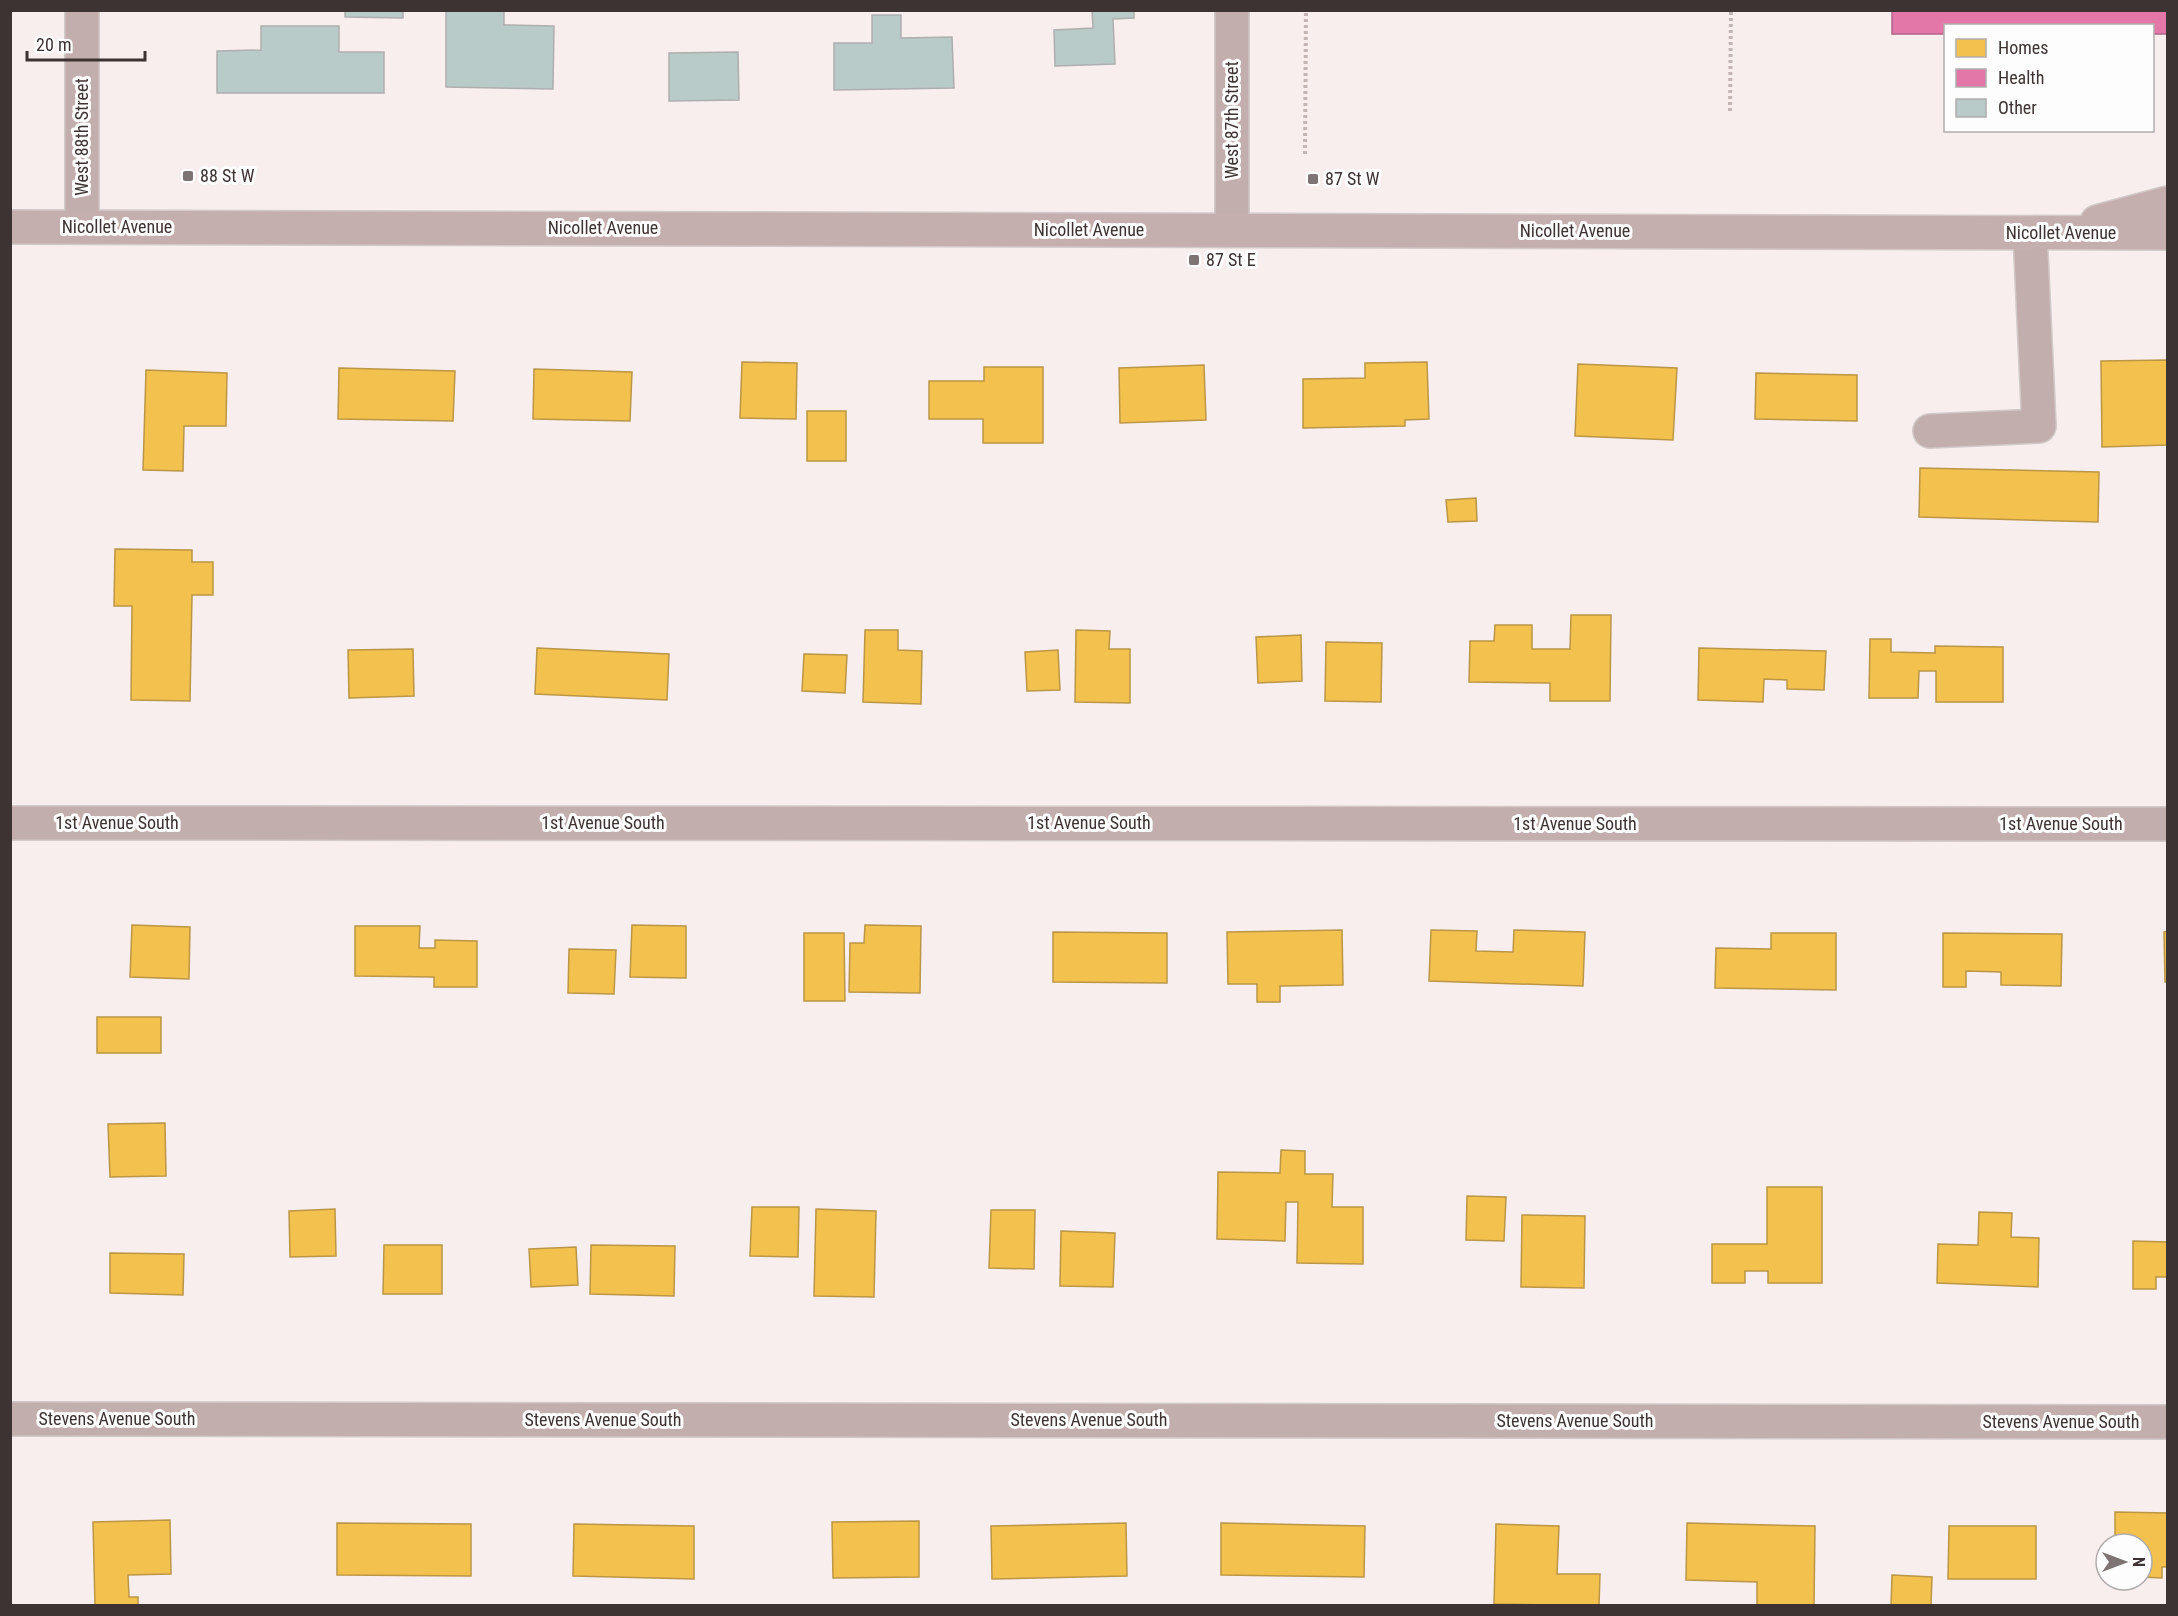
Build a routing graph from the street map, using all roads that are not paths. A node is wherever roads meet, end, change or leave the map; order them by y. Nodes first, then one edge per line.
1 (82, 10) edge
2 (1232, 10) edge
3 (2168, 202) edge
4 (10, 226) edge
5 (82, 226) junction
6 (1232, 230) junction
7 (2030, 233) junction
8 (2168, 233) edge
9 (1930, 431) dead end
10 (10, 823) edge
11 (2168, 824) edge
12 (10, 1419) edge
13 (2168, 1422) edge

1 - 5 street, West 88th Street
2 - 6 street, West 87th Street
3 - 7 main road
4 - 5 main road, Nicollet Avenue
5 - 6 main road, Nicollet Avenue
6 - 7 main road, Nicollet Avenue
7 - 8 main road, Nicollet Avenue
7 - 9 street
10 - 11 street, 1st Avenue South
12 - 13 street, Stevens Avenue South

